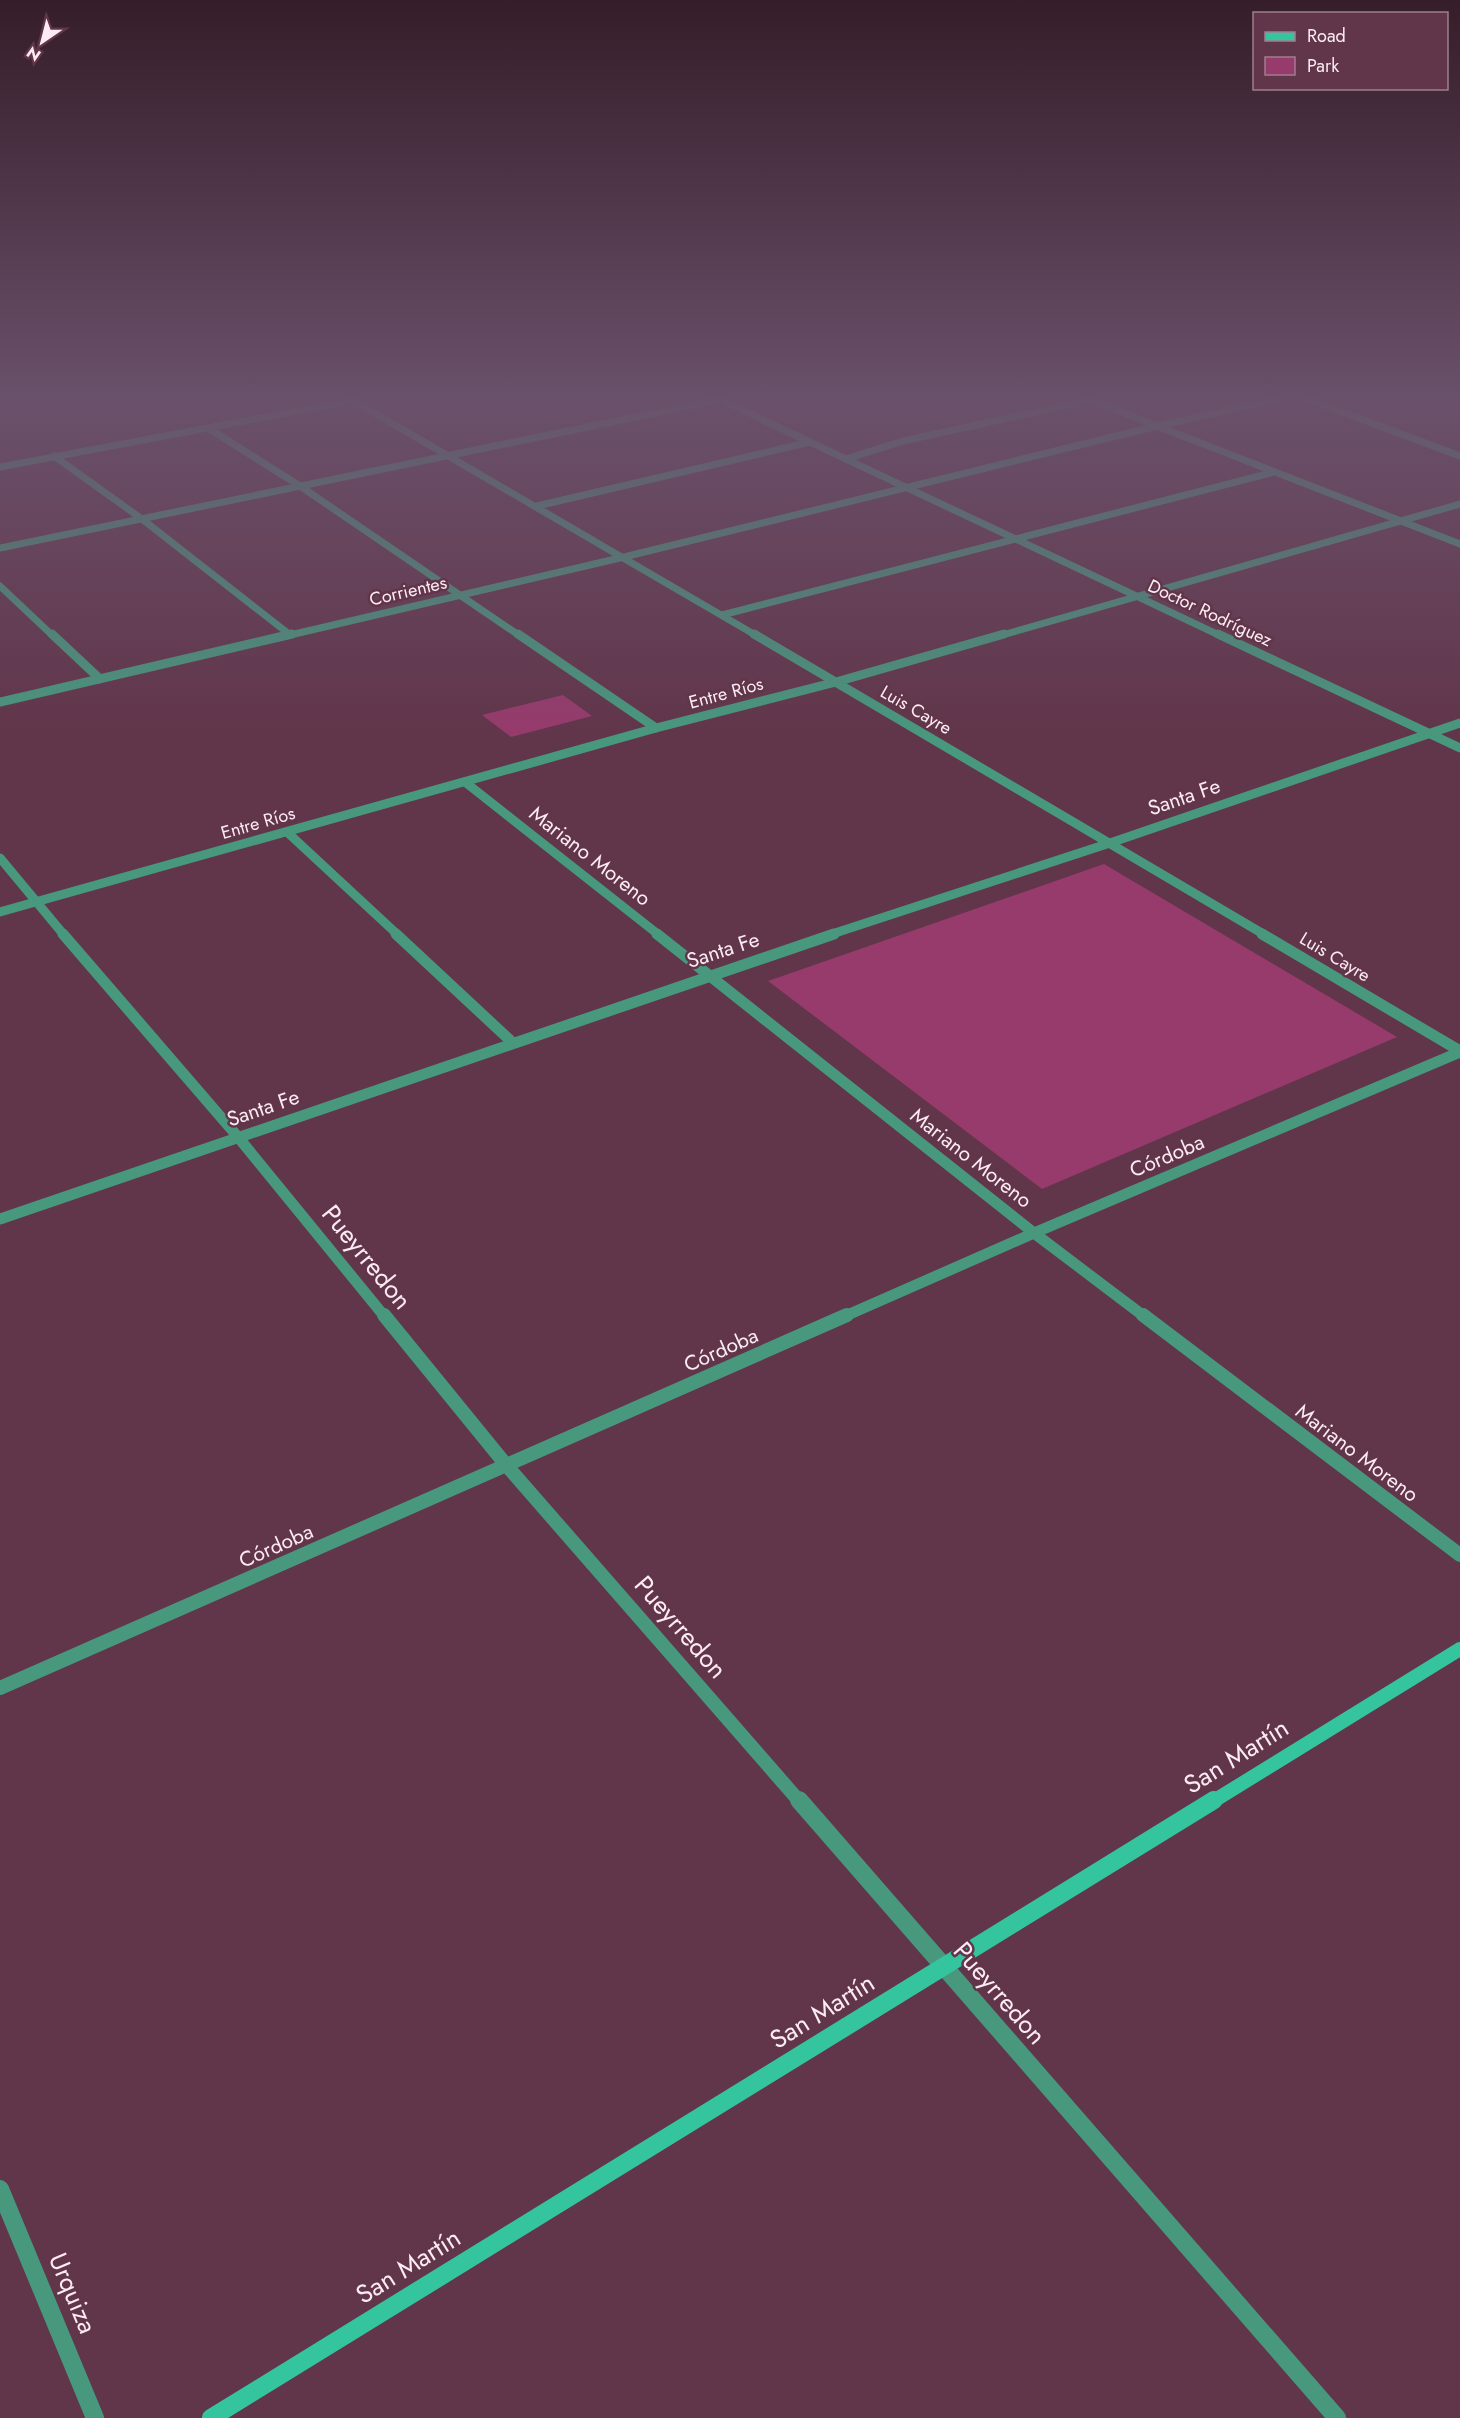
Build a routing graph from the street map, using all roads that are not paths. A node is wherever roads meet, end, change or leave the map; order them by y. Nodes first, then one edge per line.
1 (132, 512) edge
2 (176, 512) edge
3 (338, 512) edge
4 (547, 512) edge
5 (810, 512) edge
6 (959, 512) edge
7 (1121, 512) edge
8 (1377, 512) edge
9 (1433, 512) edge
10 (142, 519) junction
11 (1401, 521) junction
12 (1017, 539) junction
13 (1460, 544) edge
14 (0, 549) edge
15 (624, 557) junction
16 (0, 585) edge
17 (459, 594) junction
18 (1135, 594) junction
19 (722, 615) junction
20 (290, 634) junction
21 (100, 679) junction
22 (836, 681) junction
23 (0, 702) edge
24 (1460, 723) edge
25 (656, 728) junction
26 (1430, 733) junction
27 (1460, 748) edge
28 (465, 782) junction
29 (287, 832) junction
30 (1110, 843) junction
31 (0, 858) edge
32 (35, 902) junction
33 (0, 912) edge
34 (709, 975) junction
35 (513, 1043) junction
36 (1460, 1051) edge
37 (238, 1137) junction
38 (0, 1219) edge
39 (1034, 1233) junction
40 (507, 1466) junction
41 (1460, 1555) edge
42 (1460, 1649) edge
43 (0, 1689) edge
44 (944, 1965) junction
45 (0, 2189) edge
46 (95, 2418) edge
47 (211, 2418) edge
48 (1337, 2418) edge

1 - 10 street
2 - 10 street
3 - 17 street
4 - 15 street, Luis Cayre
5 - 15 street, Corrientes
6 - 12 street, Doctor Rodríguez
7 - 12 street
8 - 11 street
9 - 11 street, Entre Ríos
10 - 14 street
10 - 20 street
11 - 13 street
11 - 18 street, Entre Ríos
12 - 18 street, Doctor Rodríguez
12 - 19 street
15 - 17 street, Corrientes
15 - 19 street, Luis Cayre
16 - 21 street
17 - 20 street, Corrientes
17 - 25 street
18 - 22 street, Entre Ríos
18 - 26 street, Doctor Rodríguez
19 - 22 street, Luis Cayre
20 - 21 street, Corrientes
21 - 23 street, Corrientes
22 - 25 street, Entre Ríos
22 - 30 street, Luis Cayre
24 - 26 street, Santa Fe
25 - 28 street, Entre Ríos
26 - 27 street, Doctor Rodríguez
26 - 30 street, Santa Fe
28 - 29 street, Entre Ríos
28 - 34 street, Mariano Moreno
29 - 32 street, Entre Ríos
29 - 35 street
30 - 34 street, Santa Fe
30 - 36 street, Luis Cayre
31 - 32 street, Pueyrredon
32 - 33 street, Entre Ríos
32 - 37 street, Pueyrredon
34 - 35 street, Santa Fe
34 - 39 street, Mariano Moreno
35 - 37 street, Santa Fe
36 - 39 street, Córdoba
37 - 38 street, Santa Fe
37 - 40 street, Pueyrredon
39 - 40 street, Córdoba
39 - 41 street, Mariano Moreno
40 - 43 street, Córdoba
40 - 44 street, Pueyrredon
42 - 44 street, San Martín
44 - 47 street, San Martín
44 - 48 street, Pueyrredon
45 - 46 street, Urquiza

